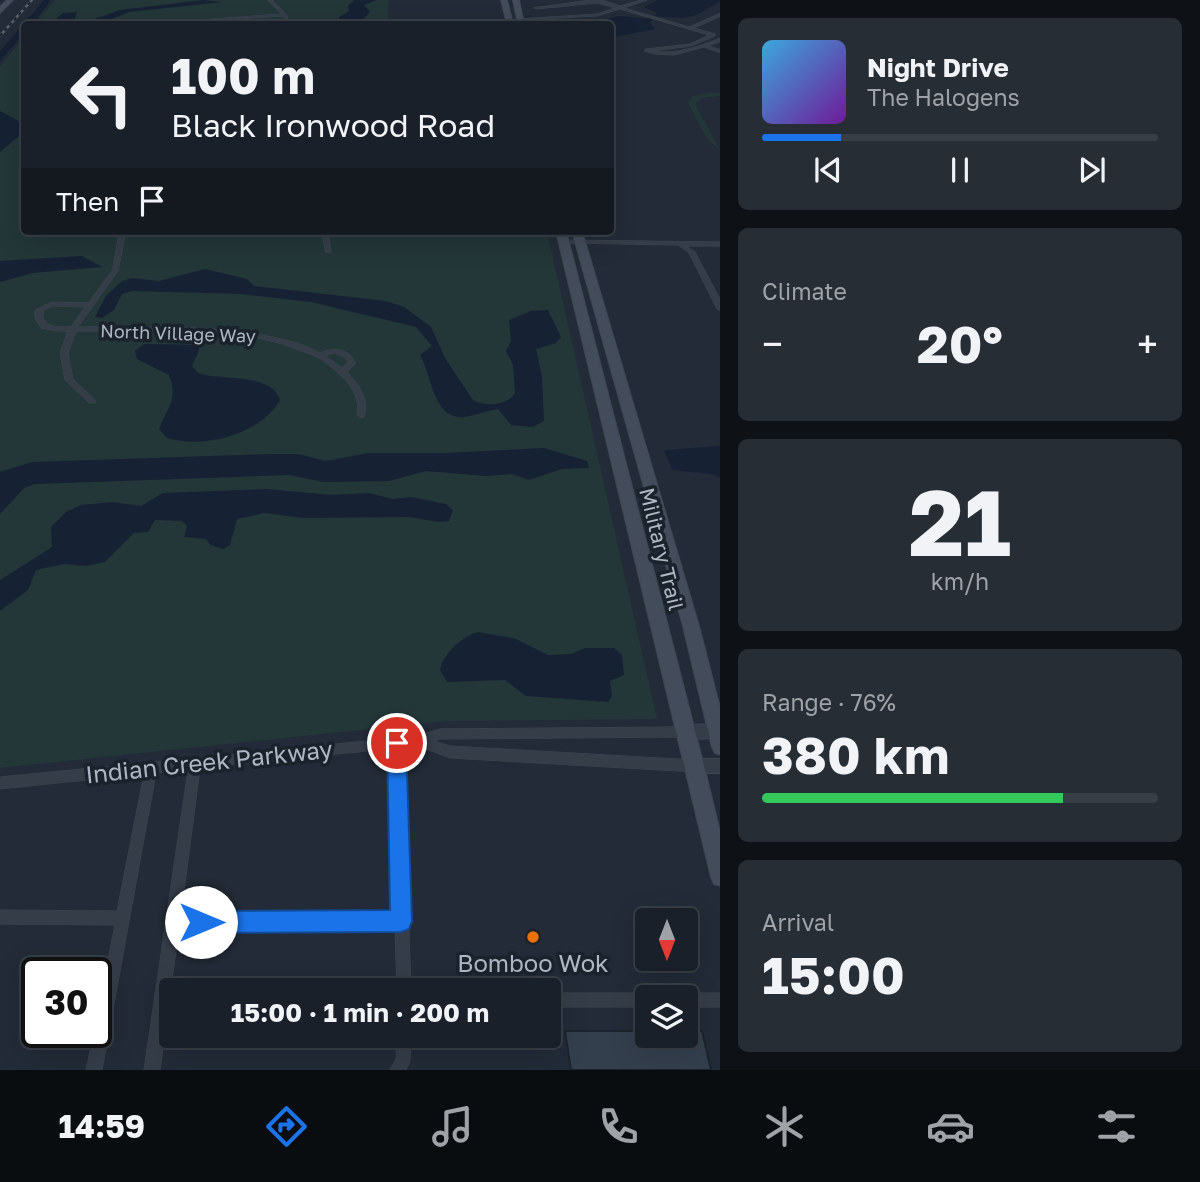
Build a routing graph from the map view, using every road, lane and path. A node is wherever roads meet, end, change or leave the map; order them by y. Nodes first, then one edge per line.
1 (10, 0) edge
2 (271, 0) edge
3 (504, 0) edge
4 (516, 0) edge
5 (593, 0) edge
6 (645, 0) edge
7 (558, 1) edge
8 (602, 1) edge
9 (575, 6) junction
10 (536, 8) junction
11 (625, 9) junction
12 (0, 11) edge
13 (720, 14) edge
14 (285, 15) junction
15 (538, 19) junction
16 (194, 21) edge
17 (286, 21) edge
18 (509, 21) edge
19 (520, 21) edge
20 (526, 21) edge
21 (690, 28) junction
22 (713, 35) junction
23 (720, 38) edge
24 (691, 44) junction
25 (701, 47) junction
26 (720, 51) edge
27 (120, 235) edge
28 (326, 235) edge
29 (562, 237) edge
30 (578, 237) edge
31 (651, 242) junction
32 (720, 242) edge
33 (693, 248) junction
34 (328, 252) dead end
35 (88, 305) junction
36 (720, 309) edge
37 (73, 329) junction
38 (321, 355) junction
39 (343, 371) junction
40 (92, 401) dead end
41 (361, 415) dead end
42 (718, 730) edge
43 (686, 732) junction
44 (418, 741) junction
45 (397, 743) junction
46 (720, 747) edge
47 (195, 763) junction
48 (695, 766) junction
49 (720, 766) edge
50 (151, 767) junction
51 (0, 783) edge
52 (720, 877) edge
53 (0, 917) edge
54 (123, 918) junction
55 (173, 921) junction
56 (401, 921) junction
57 (403, 978) edge
58 (561, 1000) edge
59 (635, 1000) edge
60 (698, 1000) edge
61 (720, 1000) edge
62 (404, 1048) edge
63 (94, 1070) edge
64 (152, 1070) edge
65 (398, 1070) edge

1 - 12 main road
2 - 14 street
3 - 18 main road
4 - 19 main road
5 - 8 street
6 - 11 street
7 - 9 street
7 - 10 street
8 - 9 street
8 - 11 street
9 - 10 street
10 - 15 street
11 - 15 street
11 - 21 street
13 - 21 street
14 - 16 street
14 - 17 street
15 - 20 street
21 - 22 street
22 - 23 street
22 - 24 street
23 - 25 street
24 - 25 street
24 - 25 street
25 - 26 street
27 - 35 street
28 - 34 street
29 - 30 street
29 - 43 main road, Military Trail
30 - 31 street
30 - 42 main road, Military Trail
31 - 32 street
31 - 33 street
32 - 33 street
33 - 36 street
35 - 37 street
35 - 37 street, North Village Way
37 - 38 street, North Village Way
37 - 40 street
38 - 39 street, North Village Way
38 - 39 street, North Village Way
39 - 41 street, North Village Way
42 - 43 street, Indian Creek Parkway
42 - 46 main road, Military Trail
43 - 44 street, Indian Creek Parkway
43 - 48 main road, Military Trail
44 - 45 street, Indian Creek Parkway
44 - 48 street, Indian Creek Parkway
45 - 47 street, Indian Creek Parkway
45 - 56 street
47 - 50 street, Indian Creek Parkway
47 - 55 street
48 - 49 street, Indian Creek Parkway
48 - 52 main road, Military Trail
50 - 51 street, Indian Creek Parkway
50 - 54 street
53 - 54 street
54 - 63 street
55 - 56 street
55 - 64 street
56 - 57 street
58 - 59 street
60 - 61 street
62 - 65 street

